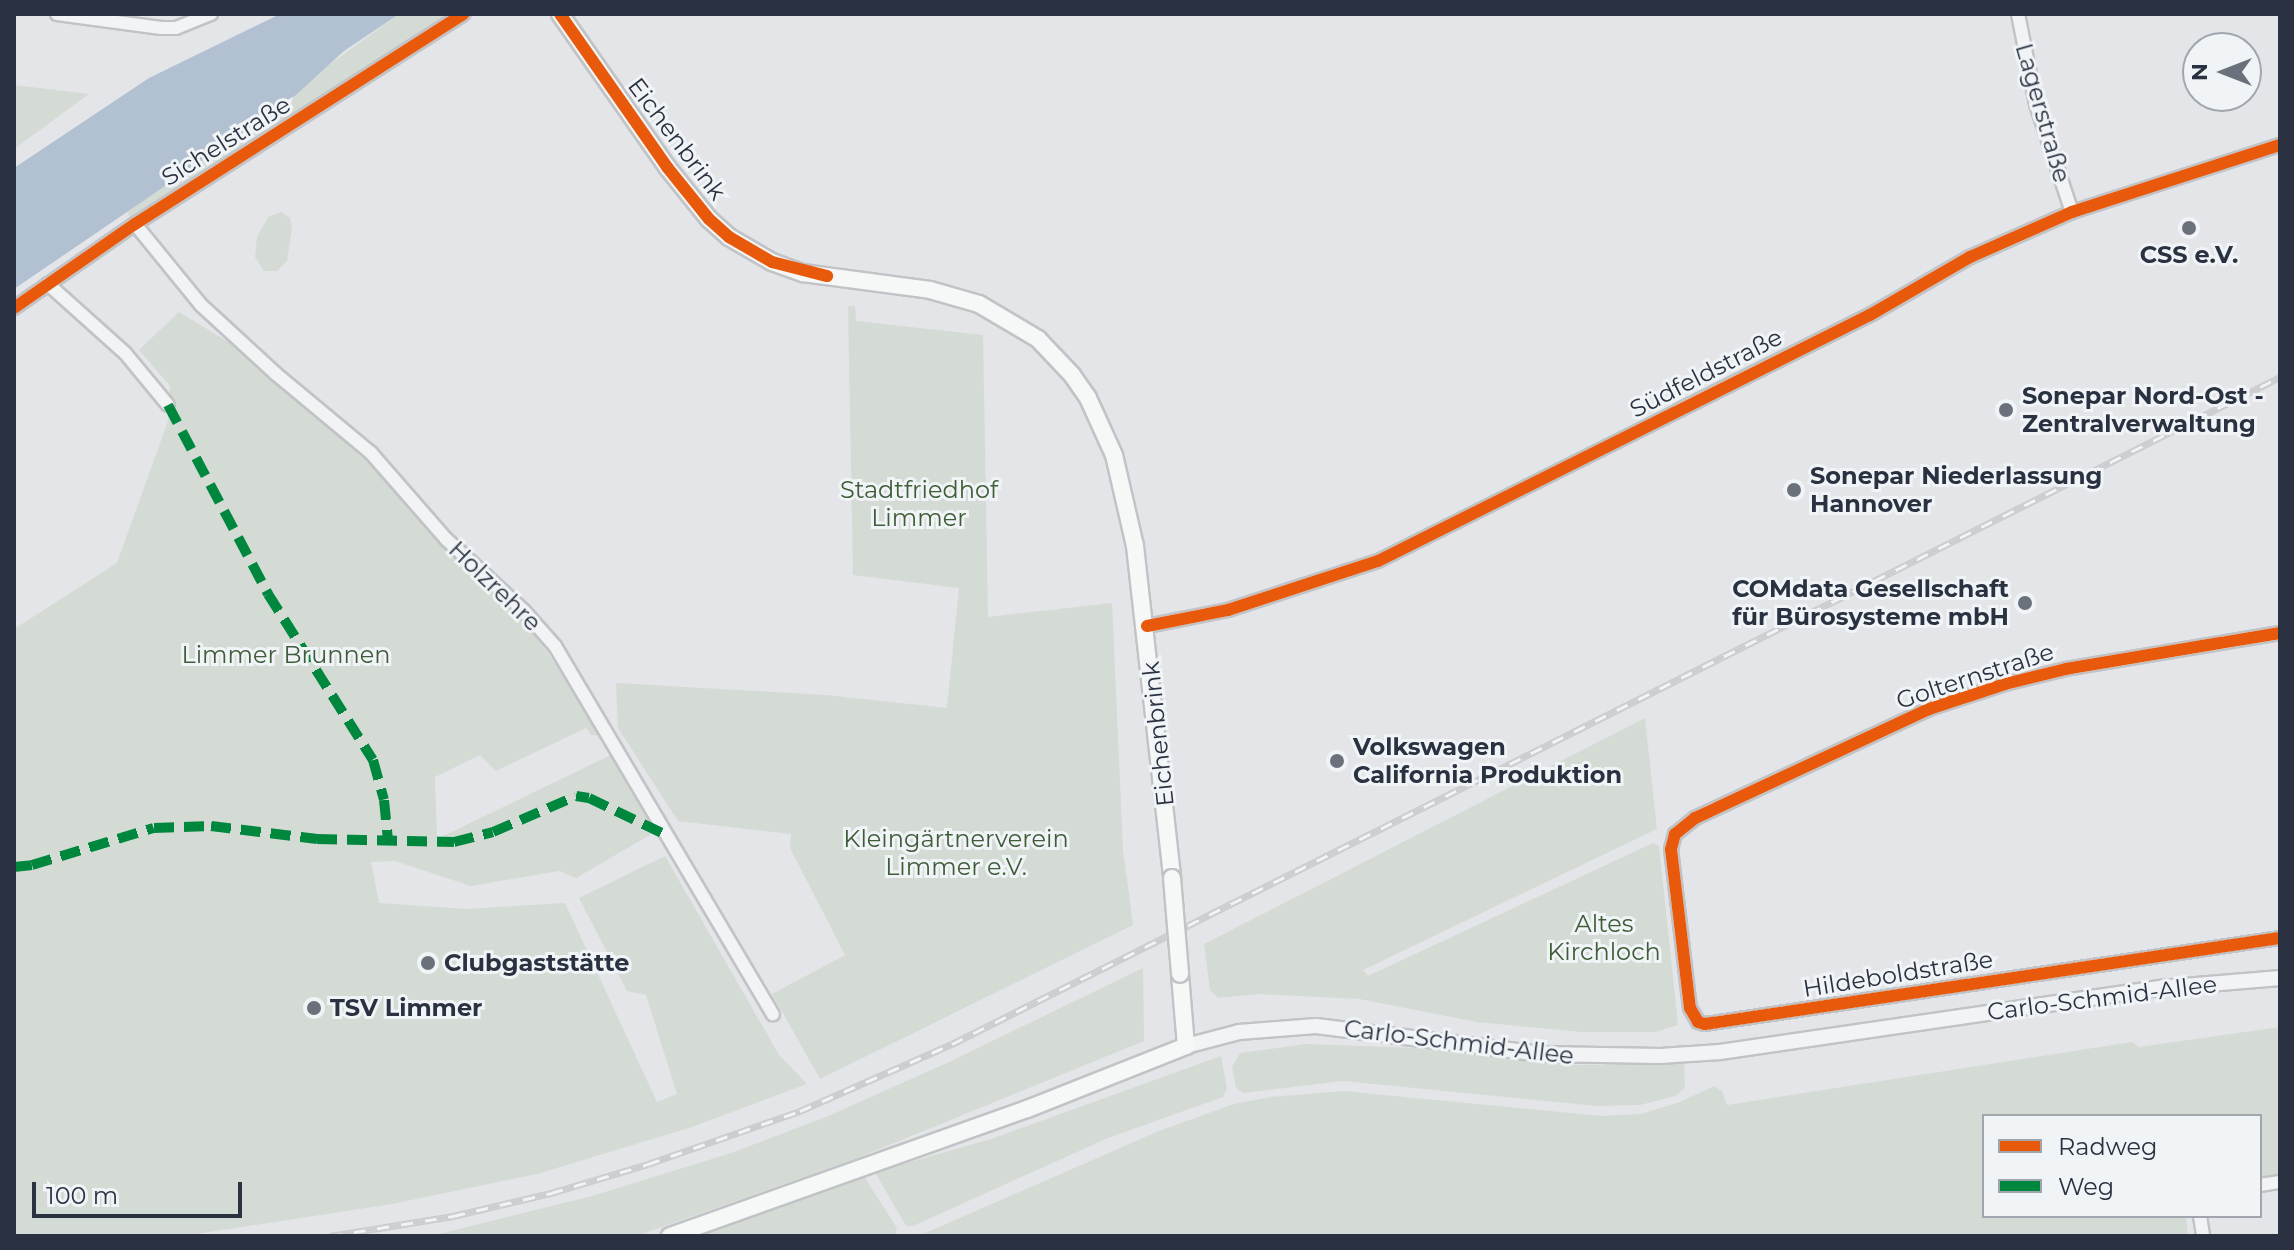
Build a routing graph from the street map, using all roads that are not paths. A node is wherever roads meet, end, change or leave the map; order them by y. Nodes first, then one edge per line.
1 (57, 14) edge
2 (211, 14) edge
3 (464, 14) edge
4 (560, 14) edge
5 (2018, 14) edge
6 (2280, 145) edge
7 (2072, 212) junction
8 (135, 224) junction
9 (48, 284) junction
10 (14, 308) edge
11 (168, 405) dead end
12 (1147, 626) junction
13 (2280, 633) edge
14 (1671, 849) joint
15 (2280, 938) edge
16 (2280, 978) edge
17 (773, 1014) dead end
18 (1186, 1046) junction
19 (670, 1236) edge

1 - 2 street
3 - 8 street, Sichelstraße
4 - 12 main road, Eichenbrink
5 - 7 street, Lagerstraße
6 - 7 street, Südfeldstraße
7 - 12 street, Südfeldstraße
8 - 9 street, Sichelstraße
8 - 17 street, Holzrehre
9 - 10 street, Sichelstraße
9 - 11 street
12 - 18 main road, Eichenbrink, bridge
13 - 14 street, Golternstraße
14 - 15 street, Hildeboldstraße
16 - 18 street, Carlo-Schmid-Allee
18 - 19 main road, Carlo-Schmid-Allee

